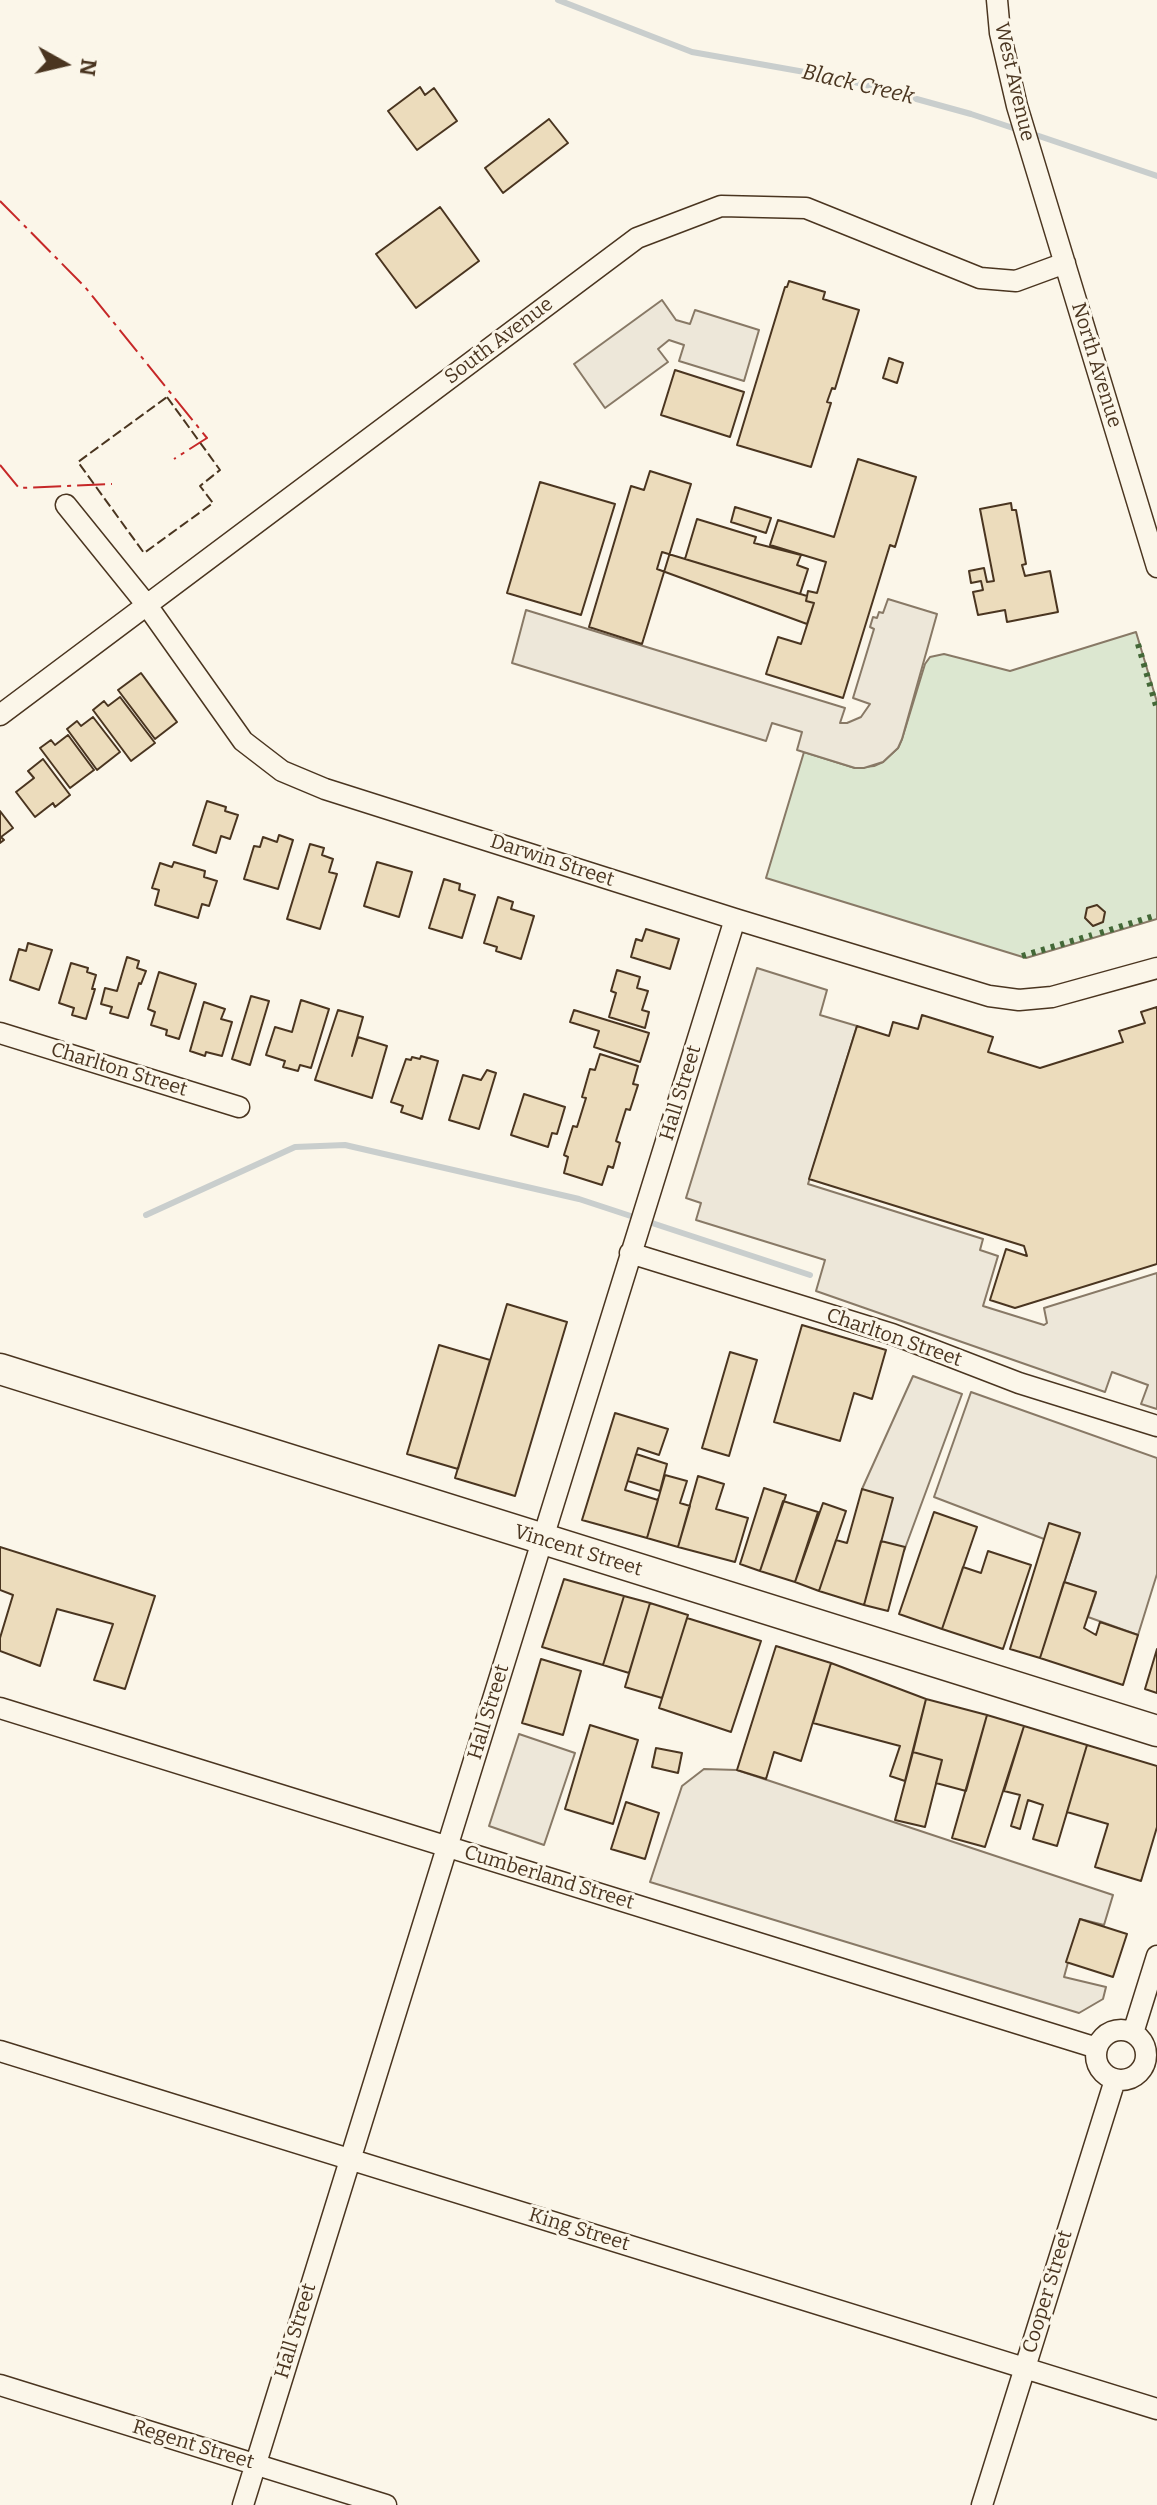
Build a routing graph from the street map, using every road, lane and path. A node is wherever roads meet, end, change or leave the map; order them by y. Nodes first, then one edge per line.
1 (997, 0) edge
2 (1034, 163) joint
3 (1065, 263) junction
4 (66, 505) dead end
5 (1157, 567) edge
6 (146, 604) junction
7 (0, 715) edge
8 (735, 919) junction
9 (1157, 968) edge
10 (0, 1033) edge
11 (239, 1107) dead end
12 (630, 1253) junction
13 (0, 1369) edge
14 (1157, 1426) edge
15 (543, 1541) junction
16 (0, 1708) edge
17 (1157, 1731) edge
18 (447, 1847) junction
19 (1157, 1956) edge
20 (1133, 2033) junction
21 (1097, 2048) junction
22 (0, 2051) edge
23 (1151, 2067) edge
24 (1115, 2080) junction
25 (349, 2159) junction
26 (1025, 2368) junction
27 (0, 2385) edge
28 (1157, 2409) edge
29 (255, 2465) junction
30 (243, 2505) edge
31 (386, 2505) edge
32 (982, 2505) edge

1 - 2 street, West Avenue
2 - 3 street, North Avenue
3 - 5 street, North Avenue
3 - 6 street, South Avenue
4 - 6 street, Darwin Street
6 - 7 street, South Avenue
6 - 8 street, Darwin Street
8 - 9 street, Darwin Street
8 - 12 street, Hall Street
10 - 11 street, Charlton Street
12 - 14 street, Charlton Street
12 - 15 street, Hall Street
13 - 15 main road, Vincent Street
15 - 17 main road, Vincent Street
15 - 18 street, Hall Street
16 - 18 street, Cumberland Street
18 - 21 street, Cumberland Street
18 - 25 street, Hall Street
19 - 20 street
20 - 21 street
20 - 23 street
21 - 24 street
22 - 25 street, King Street
23 - 24 street
24 - 26 street, Cooper Street
25 - 26 street, King Street
25 - 29 street, Hall Street
26 - 28 street, King Street
26 - 32 street, Cooper Street
27 - 29 street, Regent Street
29 - 30 street, Hall Street
29 - 31 street, Regent Street

